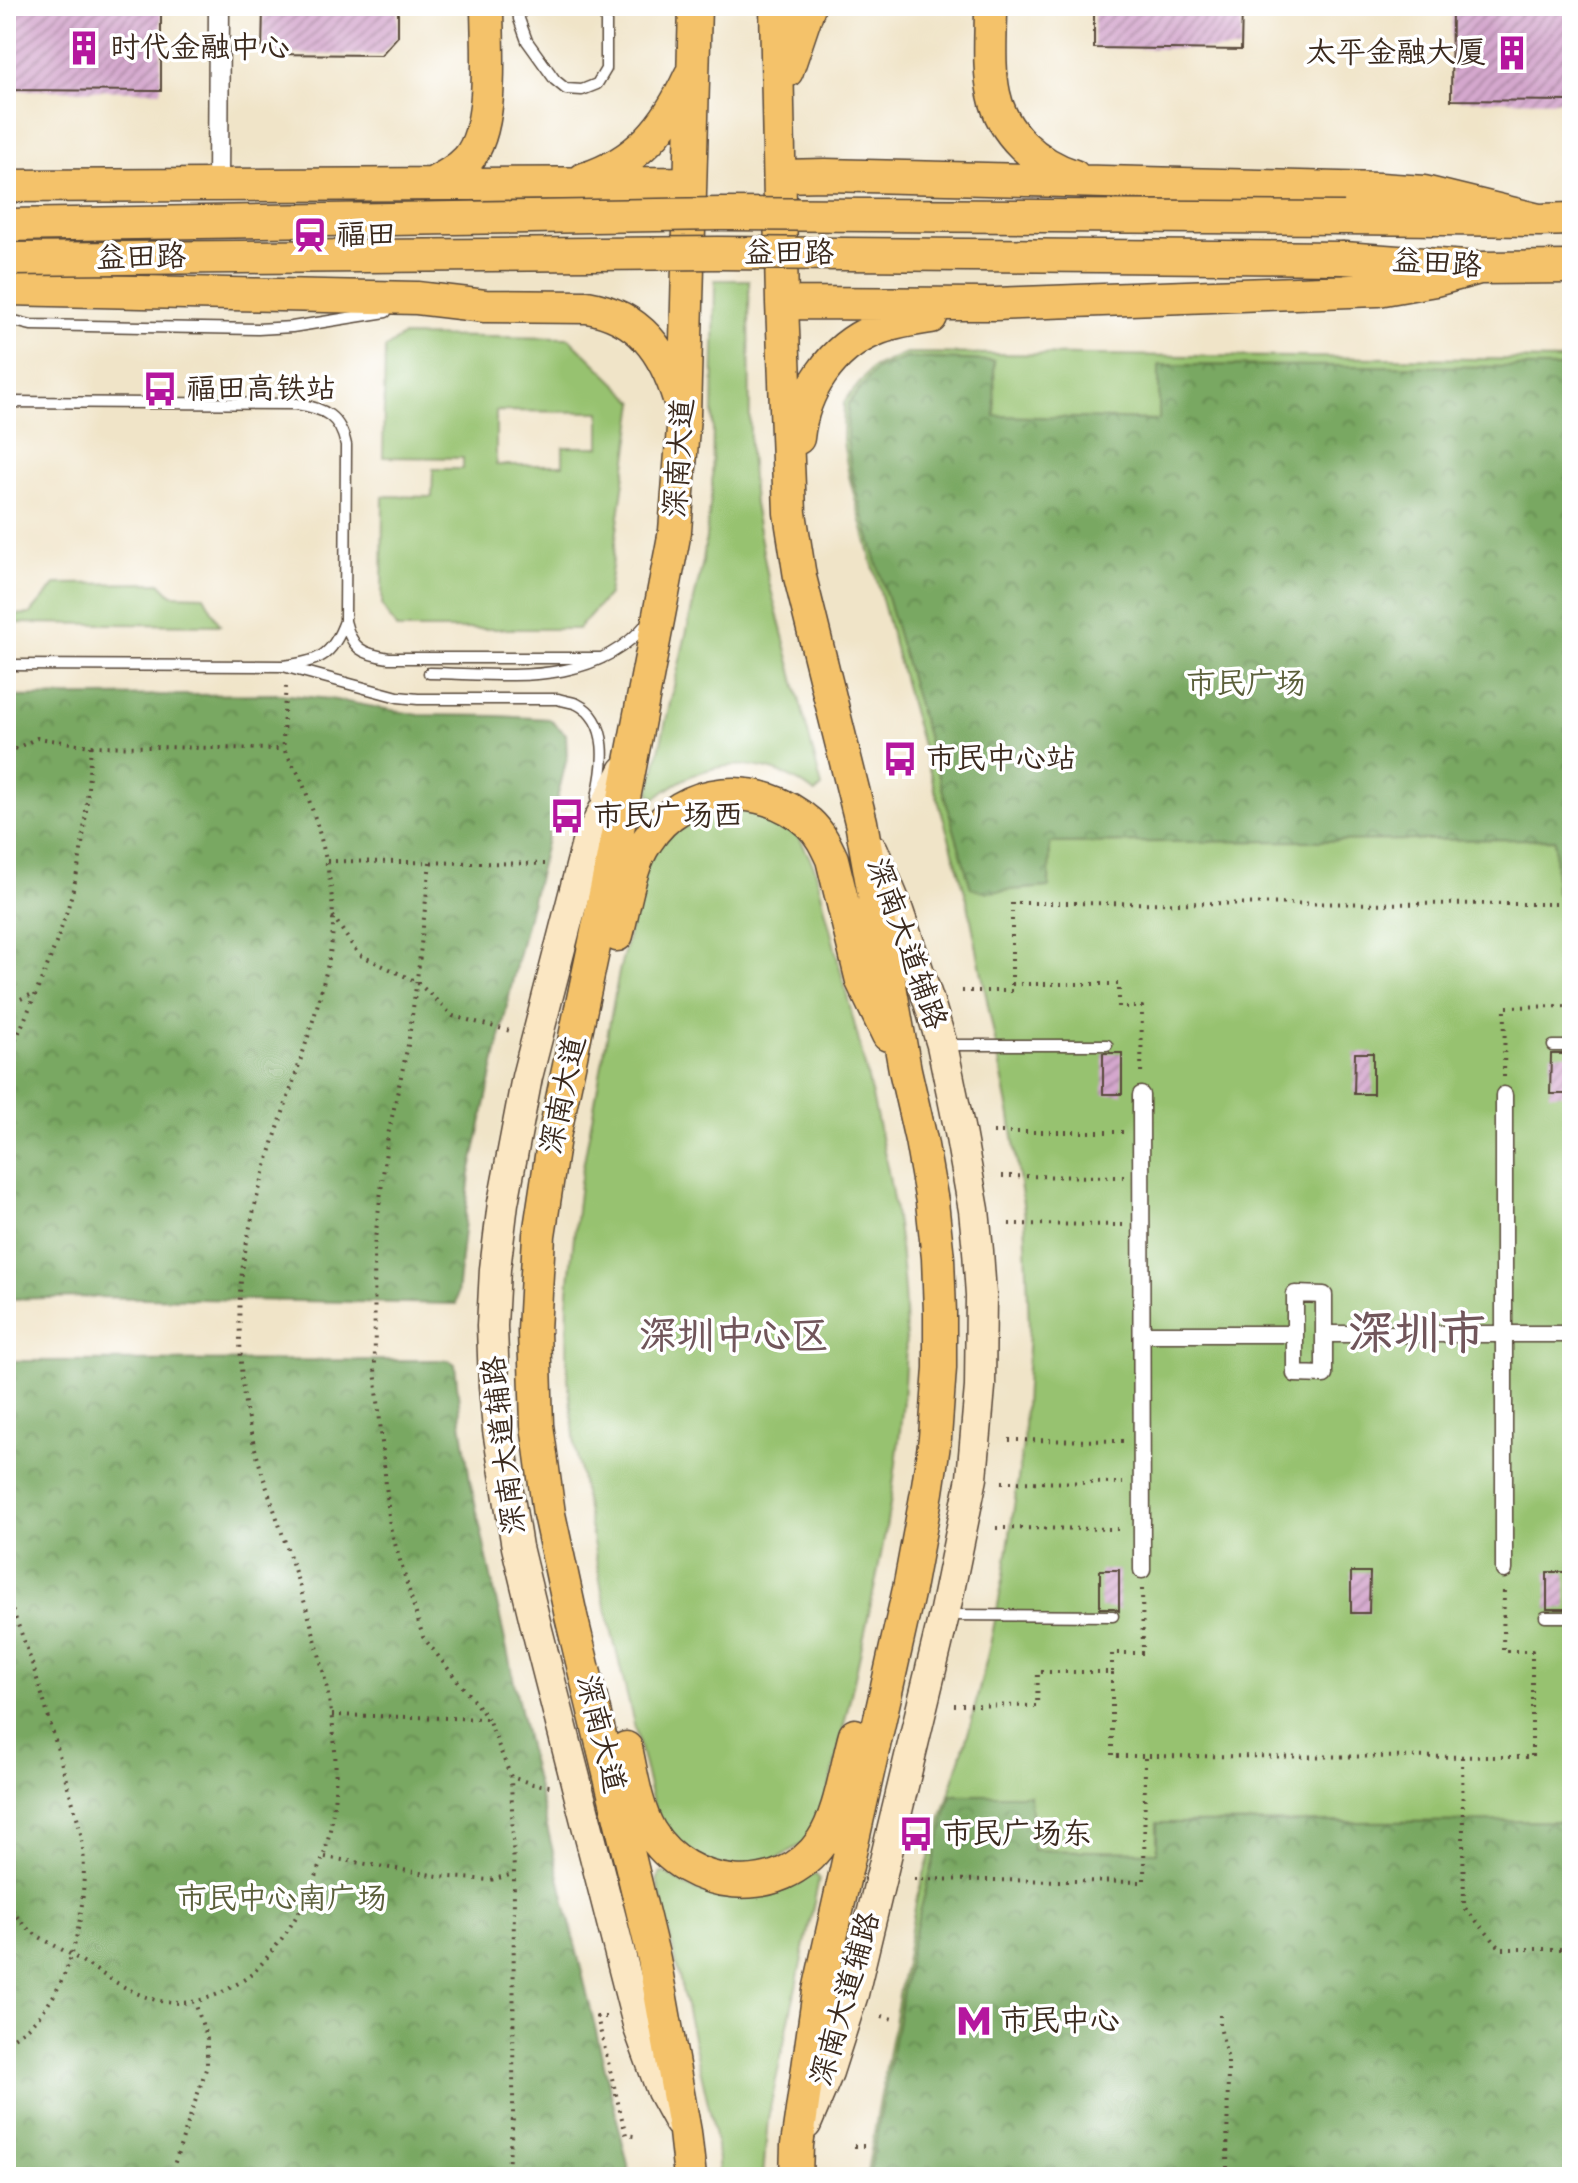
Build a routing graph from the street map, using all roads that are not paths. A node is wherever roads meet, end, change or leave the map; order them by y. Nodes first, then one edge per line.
1 (219, 6) edge
2 (487, 6) edge
3 (518, 6) edge
4 (606, 6) edge
5 (695, 6) edge
6 (776, 6) edge
7 (809, 6) edge
8 (991, 6) edge
9 (693, 70) junction
10 (779, 97) junction
11 (781, 176) junction
12 (1097, 181) junction
13 (569, 183) junction
14 (690, 183) junction
15 (432, 184) junction
16 (218, 185) junction
17 (6, 186) edge
18 (1572, 219) edge
19 (1539, 220) junction
20 (6, 225) edge
21 (1529, 267) junction
22 (1572, 267) edge
23 (1479, 268) junction
24 (7, 269) edge
25 (1572, 282) edge
26 (782, 303) junction
27 (995, 304) junction
28 (485, 306) junction
29 (408, 310) dead end
30 (393, 311) dead end
31 (6, 319) edge
32 (6, 402) edge
33 (684, 415) junction
34 (790, 513) junction
35 (661, 605) junction
36 (345, 621) junction
37 (602, 658) junction
38 (6, 665) edge
39 (283, 666) junction
40 (429, 673) dead end
41 (632, 755) junction
42 (861, 822) junction
43 (587, 843) junction
44 (579, 1021) junction
45 (942, 1045) junction
46 (1107, 1045) dead end
47 (1553, 1046) dead end
48 (1572, 1046) edge
49 (905, 1070) junction
50 (1141, 1095) road end
51 (1504, 1095) road end
52 (1142, 1334) junction
53 (1295, 1334) junction
54 (1324, 1334) junction
55 (1504, 1334) junction
56 (1572, 1334) edge
57 (1142, 1570) road end
58 (1504, 1570) road end
59 (909, 1589) junction
60 (944, 1615) junction
61 (571, 1616) junction
62 (1113, 1616) dead end
63 (1545, 1617) dead end
64 (1572, 1617) edge
65 (685, 2132) junction
66 (797, 2145) junction
67 (689, 2176) edge
68 (796, 2177) edge

1 - 16 street
2 - 15 main road
3 - 4 lane
5 - 9 main road, 深南大道
6 - 10 main road
7 - 10 main road
8 - 12 main road
9 - 13 main road
9 - 14 main road, 深南大道
10 - 11 main road
11 - 12 main road
11 - 26 main road
12 - 19 main road
13 - 14 main road
13 - 15 main road
14 - 33 main road, 深南大道
15 - 16 main road
16 - 17 main road
18 - 19 main road, 益田路
19 - 20 main road, 益田路, bridge
21 - 22 main road, 益田路
21 - 23 main road, 益田路
21 - 25 main road
23 - 24 main road, 益田路, bridge
23 - 27 main road
24 - 28 main road
26 - 27 main road
26 - 34 main road
27 - 34 main road
28 - 29 lane
28 - 33 main road
30 - 31 lane
32 - 36 lane
33 - 35 main road, 深南大道
34 - 42 main road
35 - 37 lane
35 - 41 main road, 深南大道
36 - 37 lane
36 - 39 lane
37 - 40 lane
38 - 39 lane
39 - 43 lane
41 - 43 main road, 深南大道辅路
41 - 44 main road, 深南大道
42 - 45 main road, 深南大道辅路
42 - 49 main road
43 - 65 main road, 深南大道辅路
44 - 49 main road
44 - 61 main road, 深南大道
45 - 46 lane
45 - 60 main road, 深南大道辅路
47 - 48 lane
49 - 59 main road
50 - 52 street
51 - 55 street
52 - 53 street
52 - 57 street
53 - 54 street
53 - 54 street
54 - 55 street
55 - 56 street
55 - 58 street
59 - 61 main road
59 - 66 main road
60 - 62 lane
60 - 66 main road, 深南大道辅路
61 - 65 main road, 深南大道
63 - 64 lane
65 - 67 main road, 深南大道
66 - 68 main road

